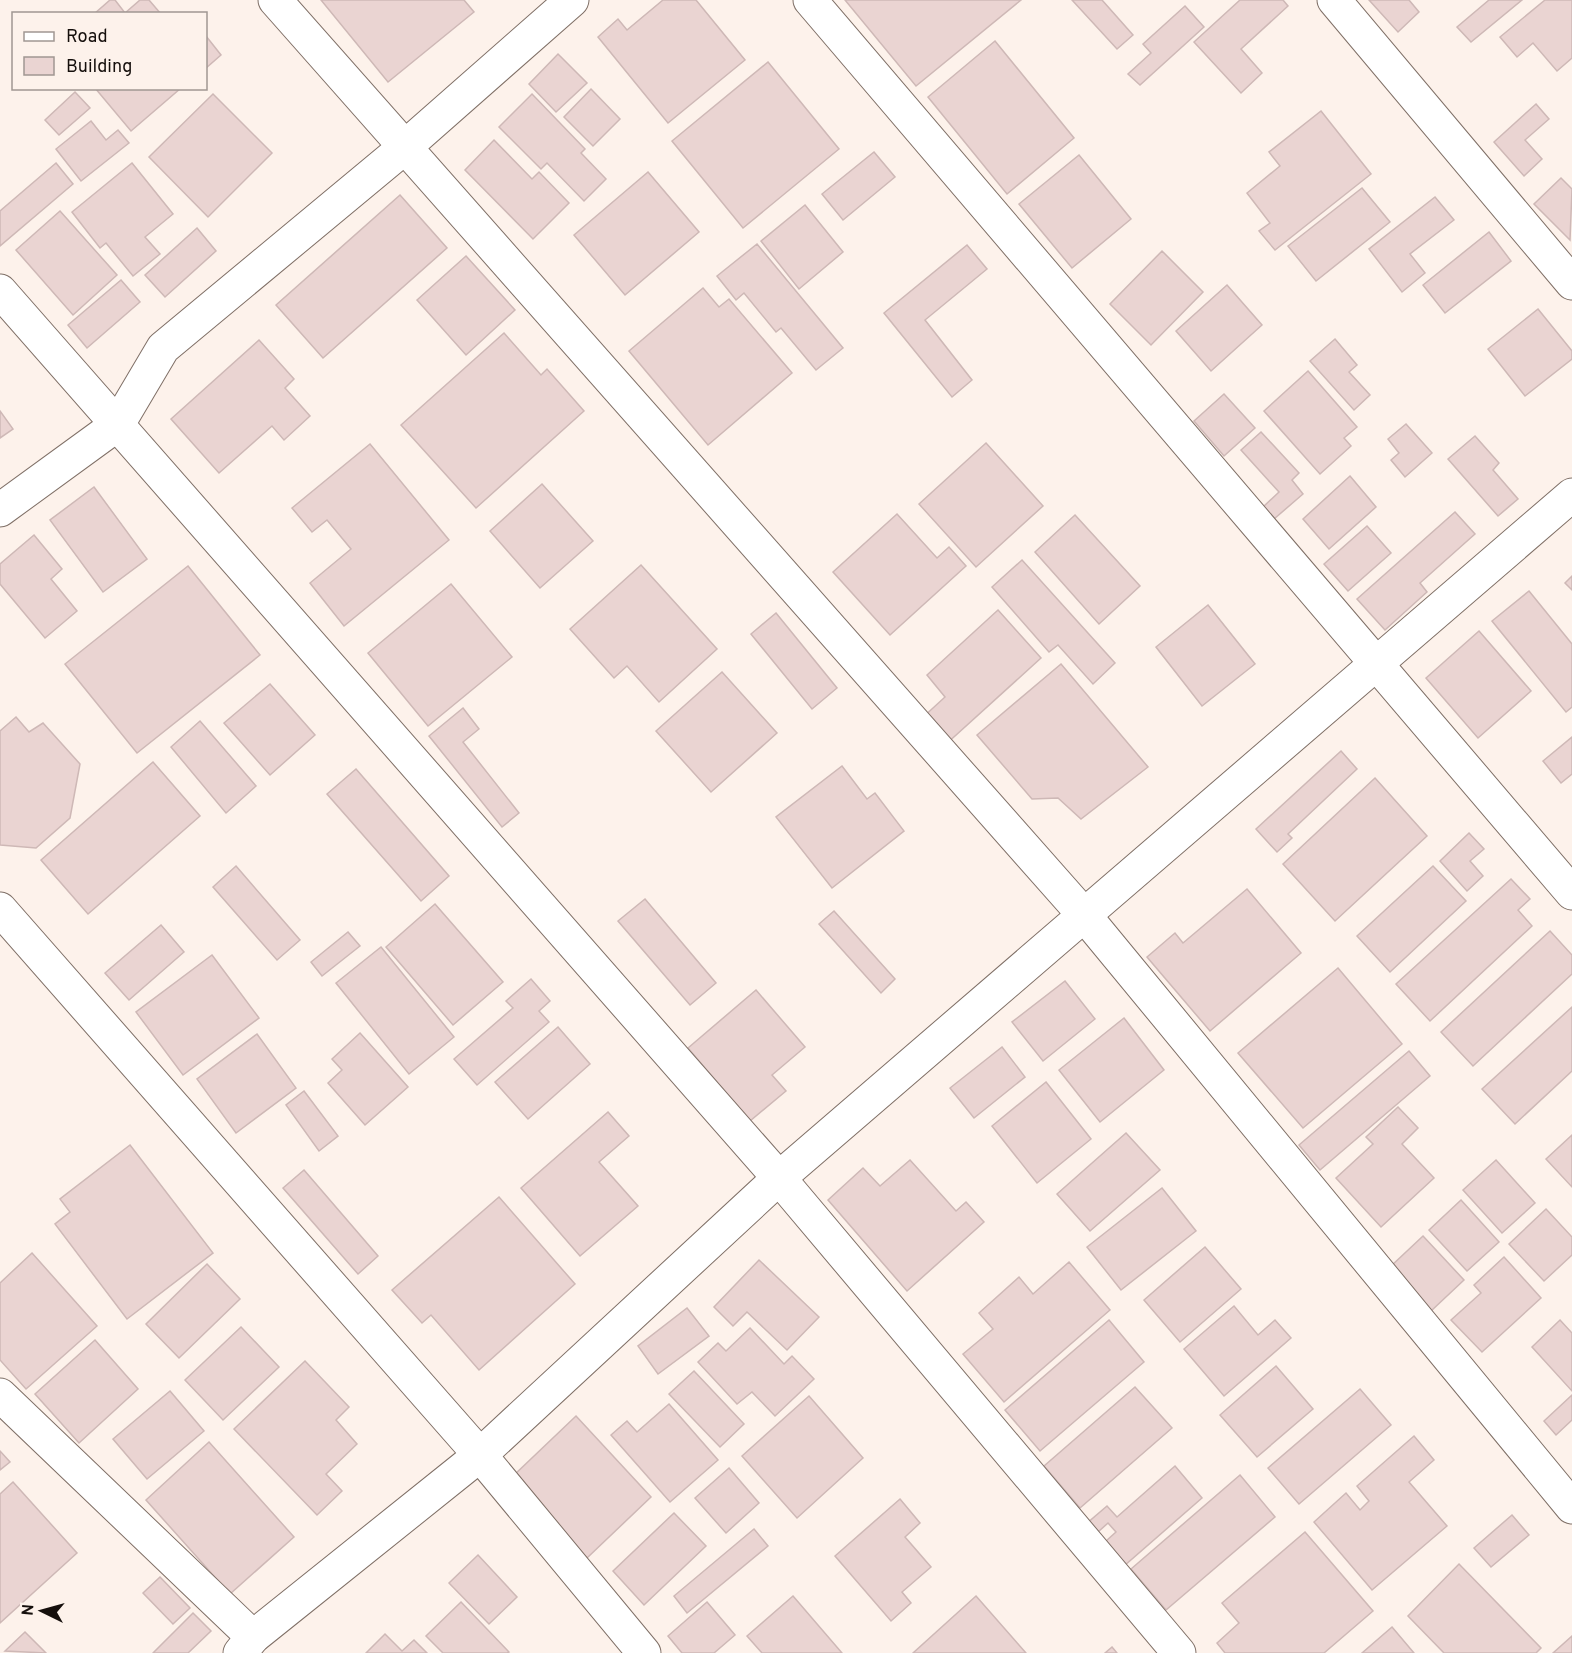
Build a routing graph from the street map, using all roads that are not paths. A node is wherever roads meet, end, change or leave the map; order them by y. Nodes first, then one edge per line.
1 (275, 0) edge
2 (572, 0) edge
3 (810, 0) edge
4 (1334, 0) edge
5 (405, 147) junction
6 (1572, 283) edge
7 (0, 291) edge
8 (118, 424) junction
9 (1572, 495) edge
10 (0, 510) edge
11 (1376, 662) junction
12 (1572, 893) edge
13 (0, 909) edge
14 (1085, 916) junction
15 (779, 1178) junction
16 (0, 1395) edge
17 (480, 1455) junction
18 (1572, 1507) edge
19 (246, 1645) edge
20 (644, 1653) edge
21 (1179, 1653) edge

1 - 5 street
2 - 5 street
3 - 11 street
4 - 6 street
5 - 8 street
5 - 14 street
7 - 8 street
8 - 10 street
8 - 15 street
9 - 11 street
11 - 12 street
11 - 14 street
13 - 17 street
14 - 15 street
14 - 18 street
15 - 17 street
15 - 21 street
16 - 19 street
17 - 19 street
17 - 20 street

